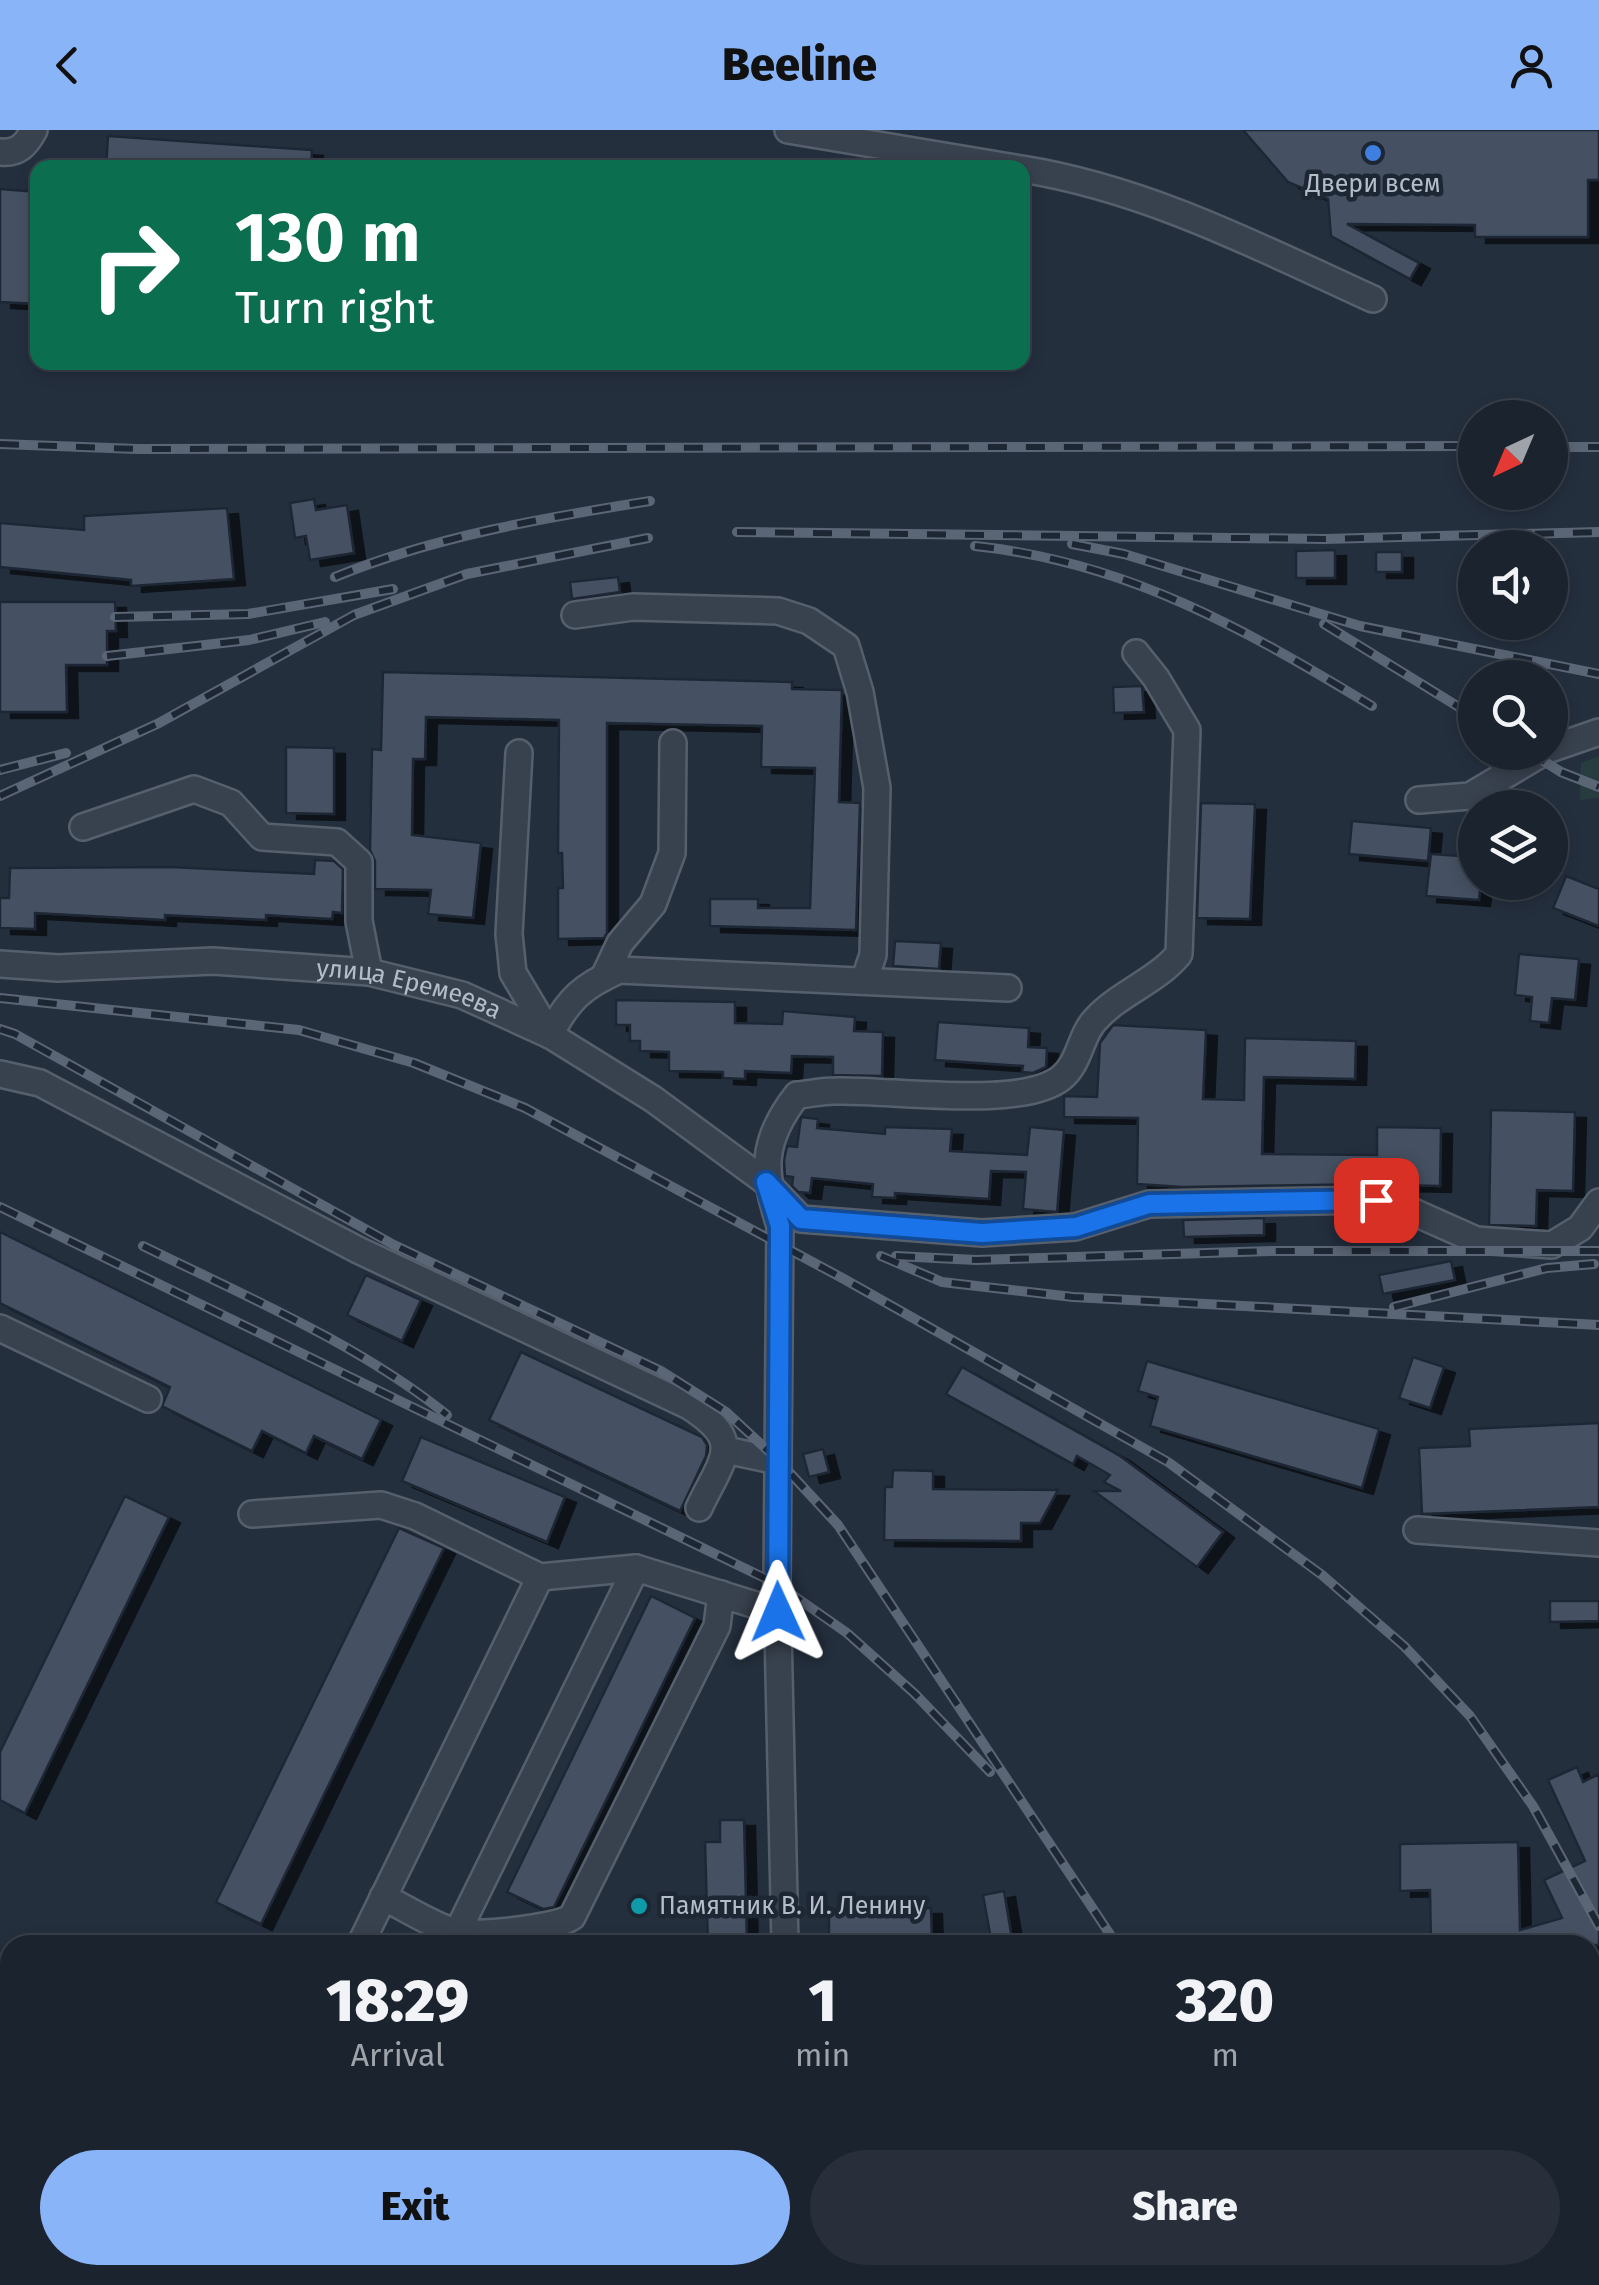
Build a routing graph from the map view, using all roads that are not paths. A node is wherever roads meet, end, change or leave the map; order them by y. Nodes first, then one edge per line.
1 (34, 130) edge
2 (788, 130) edge
3 (0, 152) edge
4 (971, 160) edge
5 (1030, 170) edge
6 (1373, 299) dead end
7 (575, 615) dead end
8 (1136, 653) dead end
9 (1599, 732) edge
10 (673, 743) dead end
11 (1568, 743) edge
12 (519, 754) dead end
13 (1514, 770) edge
14 (1419, 800) dead end
15 (83, 828) dead end
16 (0, 964) edge
17 (369, 972) junction
18 (604, 977) junction
19 (864, 981) junction
20 (1008, 988) dead end
21 (550, 1035) junction
22 (0, 1074) edge
23 (766, 1182) junction
24 (1599, 1202) edge
25 (0, 1328) edge
26 (148, 1399) dead end
27 (726, 1450) junction
28 (777, 1462) junction
29 (699, 1508) dead end
30 (252, 1514) dead end
31 (1417, 1530) dead end
32 (1599, 1543) edge
33 (636, 1568) junction
34 (540, 1578) junction
35 (721, 1594) junction
36 (778, 1612) junction
37 (384, 1897) junction
38 (457, 1933) junction
39 (365, 1935) edge
40 (785, 1935) edge

1 - 3 street
2 - 4 street
5 - 6 street
7 - 19 street
8 - 23 street
9 - 11 street
10 - 18 street
12 - 21 street
13 - 14 street
15 - 17 street
16 - 17 street, улица Еремеева
17 - 21 street, улица Еремеева
18 - 19 street
18 - 21 street
19 - 20 street
21 - 23 street, улица Еремеева
22 - 27 street
23 - 24 street, улица Еремеева
23 - 28 street
25 - 26 street
27 - 28 street
27 - 29 street
28 - 36 street
30 - 34 street
31 - 32 street
33 - 34 street
33 - 35 street
33 - 38 street
34 - 37 street
35 - 36 street
35 - 38 street
36 - 40 street
37 - 38 street
37 - 39 street

